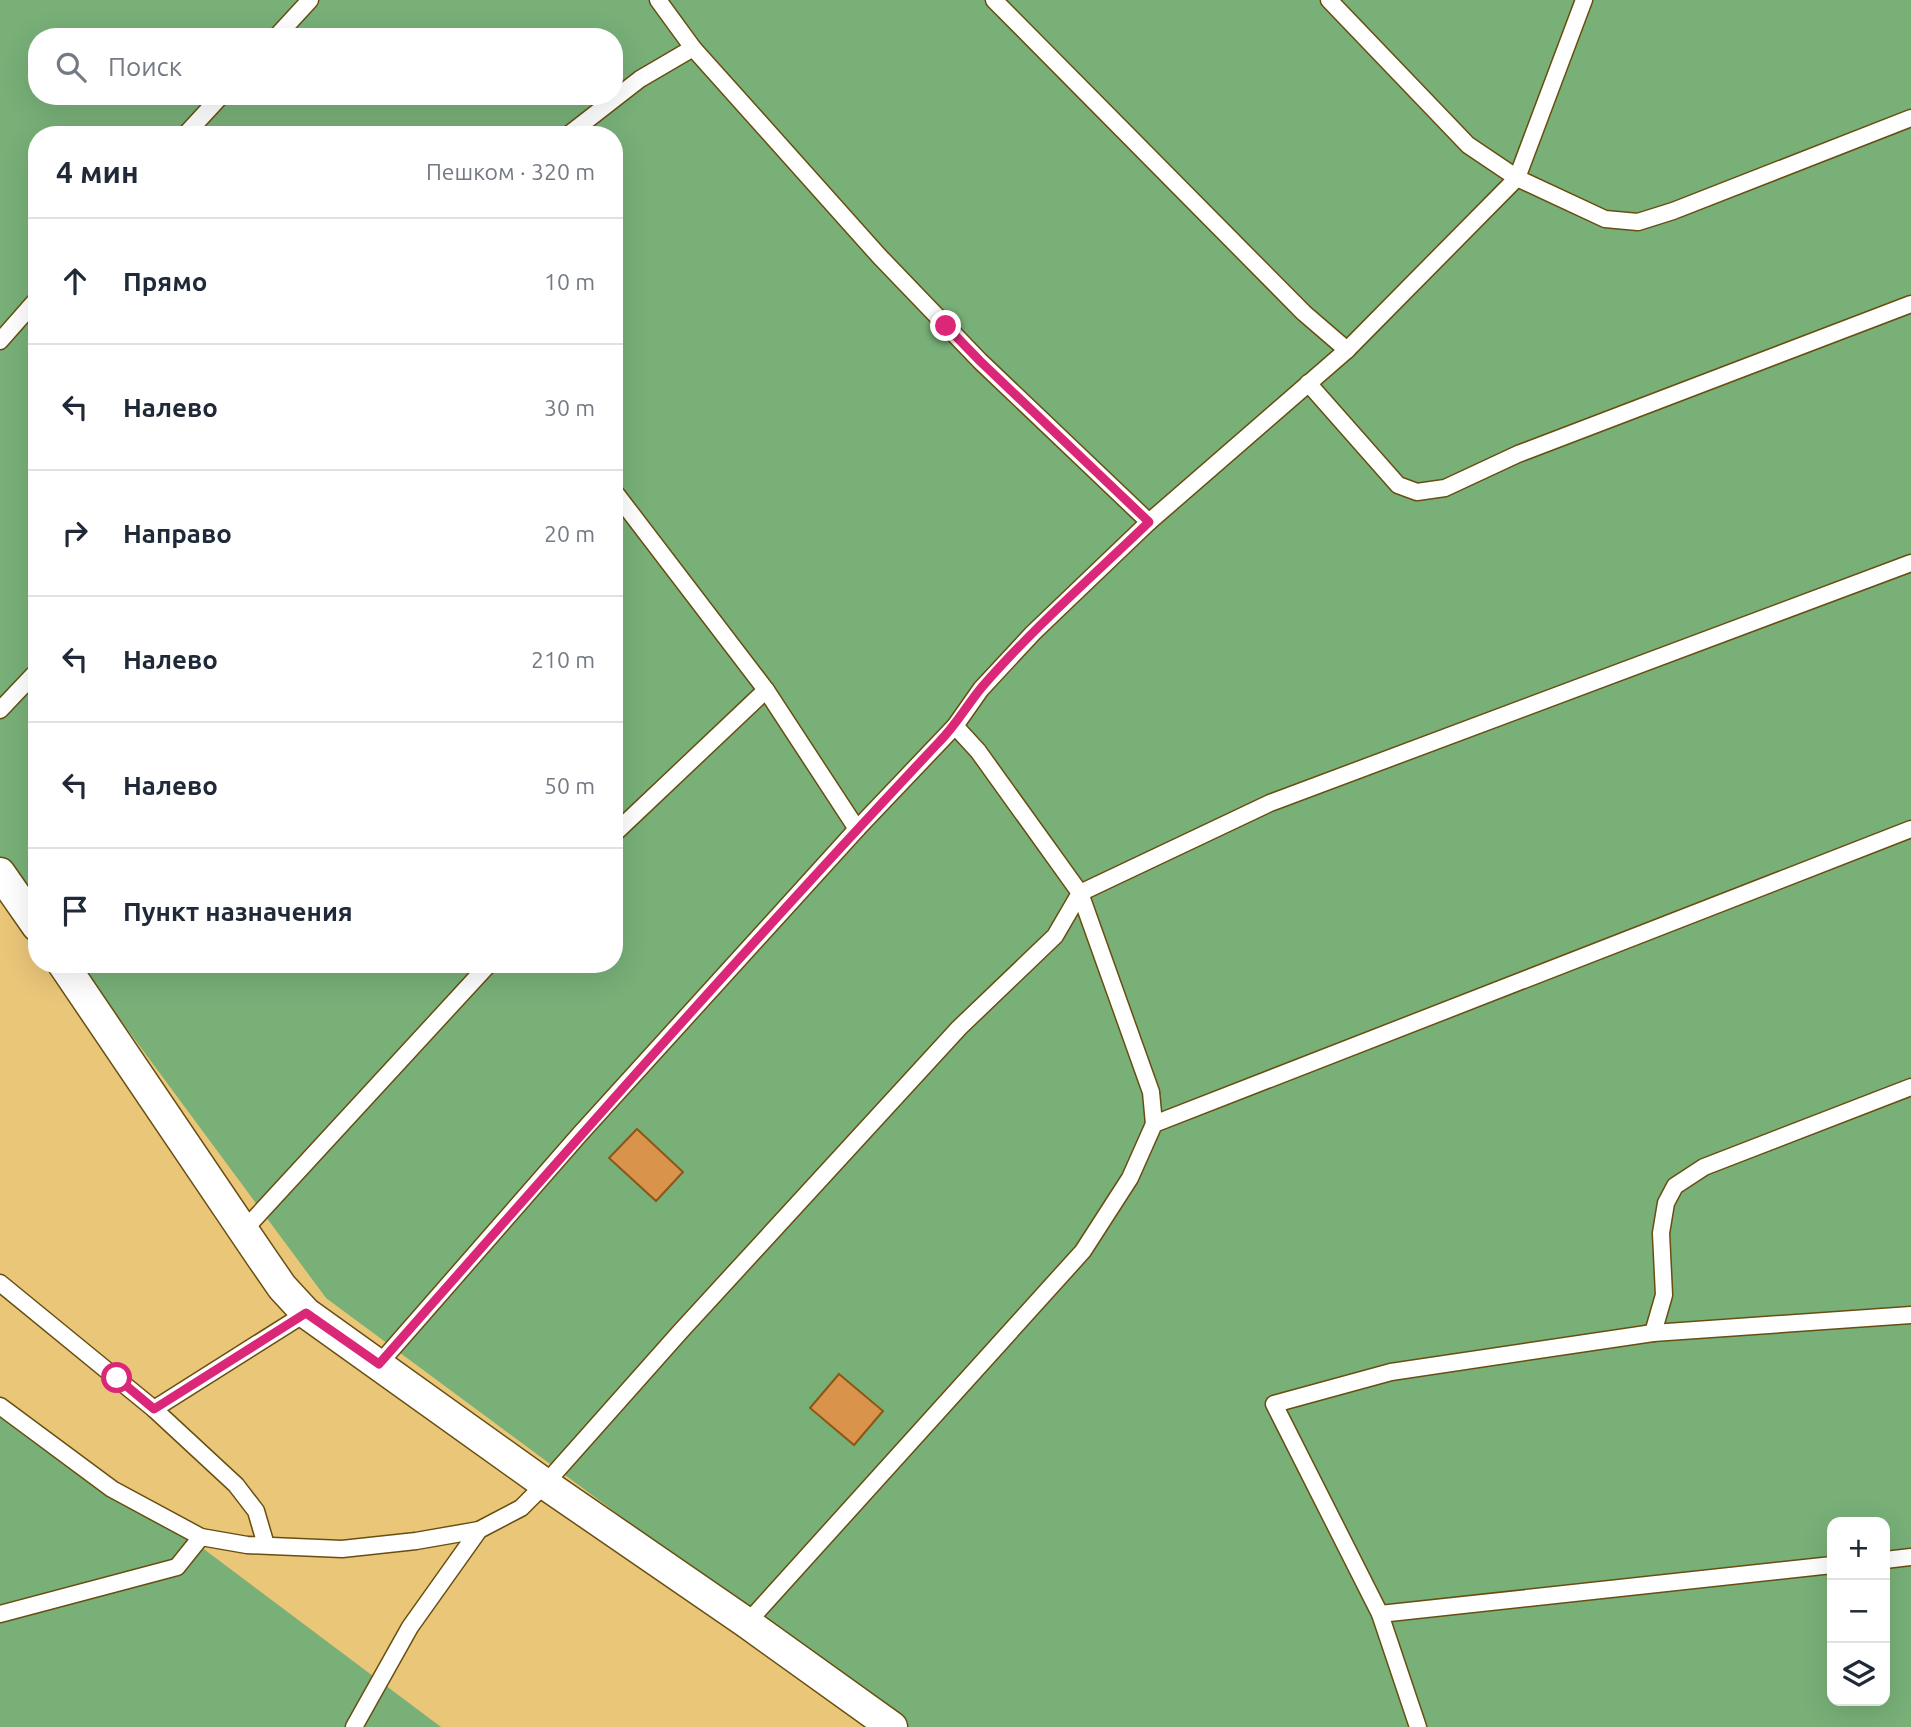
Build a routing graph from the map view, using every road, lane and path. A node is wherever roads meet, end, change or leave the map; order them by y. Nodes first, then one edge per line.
1 (310, 0) edge
2 (658, 0) edge
3 (994, 0) edge
4 (1329, 0) edge
5 (1584, 0) edge
6 (284, 28) edge
7 (693, 48) junction
8 (623, 92) edge
9 (212, 105) edge
10 (607, 105) edge
11 (1911, 118) edge
12 (192, 126) edge
13 (580, 126) edge
14 (1517, 178) junction
15 (1911, 304) edge
16 (28, 309) edge
17 (0, 341) edge
18 (1347, 349) junction
19 (1308, 383) junction
20 (623, 503) edge
21 (1149, 522) junction
22 (1911, 563) edge
23 (28, 680) edge
24 (766, 690) junction
25 (0, 710) edge
26 (954, 726) junction
27 (623, 825) edge
28 (857, 829) junction
29 (1911, 829) edge
30 (0, 873) edge
31 (1080, 893) junction
32 (28, 913) edge
33 (70, 973) edge
34 (481, 973) edge
35 (1911, 1087) edge
36 (1154, 1124) junction
37 (244, 1230) junction
38 (0, 1283) edge
39 (306, 1313) junction
40 (1911, 1315) edge
41 (1653, 1333) junction
42 (379, 1364) junction
43 (0, 1406) edge
44 (154, 1409) junction
45 (545, 1484) junction
46 (479, 1530) junction
47 (201, 1537) junction
48 (266, 1545) junction
49 (1911, 1557) edge
50 (1890, 1559) edge
51 (1827, 1566) edge
52 (0, 1614) edge
53 (1380, 1614) junction
54 (747, 1623) junction
55 (354, 1727) edge
56 (892, 1727) edge
57 (1418, 1727) edge

1 - 6 lane
2 - 7 lane
3 - 18 lane
4 - 14 lane
5 - 14 lane
7 - 8 lane
7 - 21 lane
9 - 12 lane
10 - 13 lane
11 - 14 lane
14 - 18 lane
15 - 19 lane
16 - 17 lane
18 - 19 lane
19 - 21 lane
20 - 24 lane
21 - 26 lane
22 - 31 lane
23 - 25 lane
24 - 27 lane
24 - 28 lane
26 - 28 lane
26 - 31 lane
28 - 42 lane
29 - 36 lane
30 - 32 street
31 - 36 lane
31 - 45 lane
33 - 37 street
34 - 37 lane
35 - 41 lane
36 - 54 lane
37 - 39 street
38 - 44 lane
39 - 42 street
39 - 44 lane
40 - 41 lane
41 - 53 lane
42 - 45 street
43 - 47 lane
44 - 48 lane
45 - 46 lane
45 - 54 street
46 - 48 lane
46 - 55 lane
47 - 48 lane
47 - 52 lane
49 - 50 lane
51 - 53 lane
53 - 57 lane
54 - 56 street

